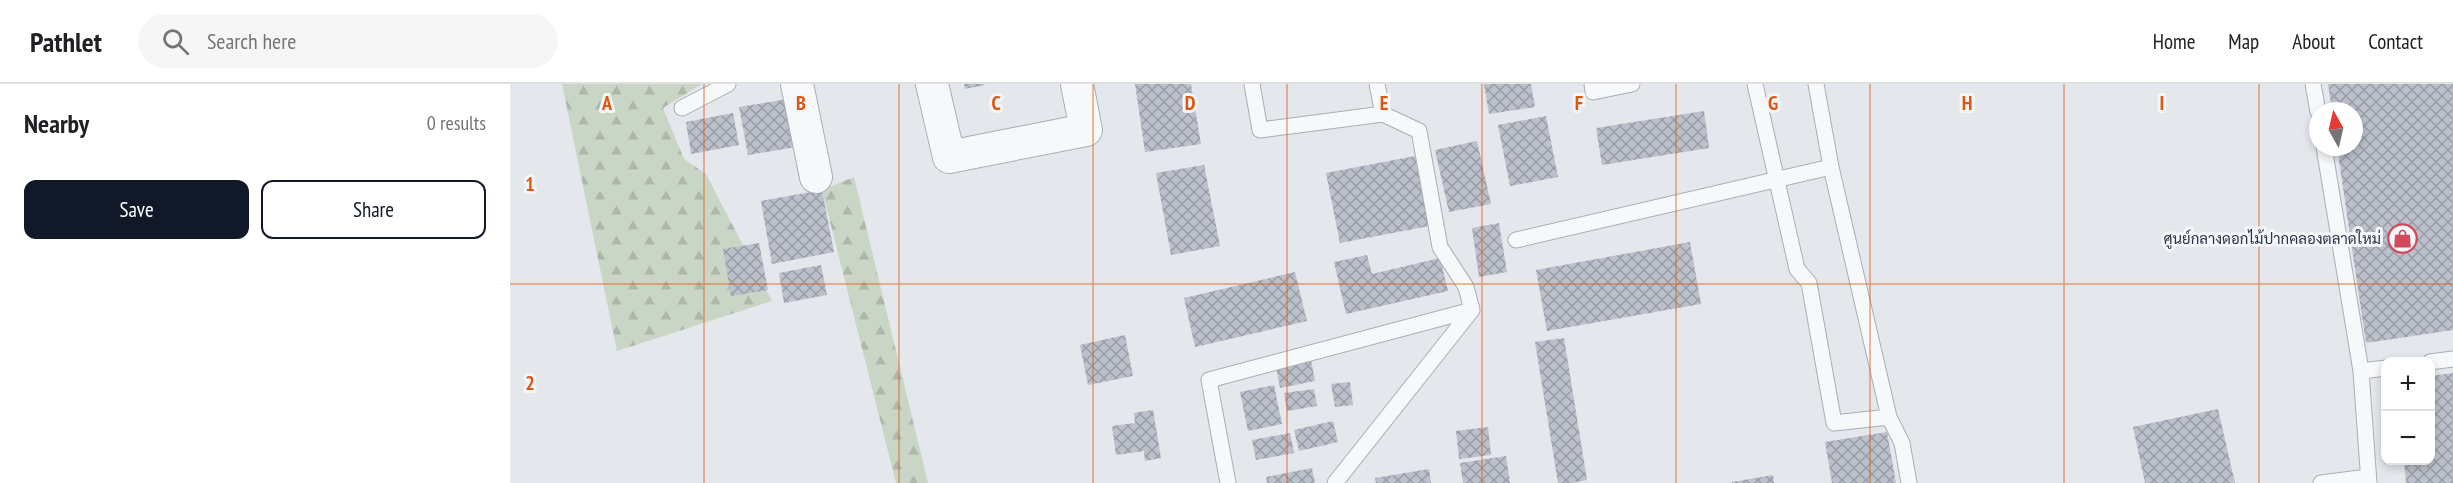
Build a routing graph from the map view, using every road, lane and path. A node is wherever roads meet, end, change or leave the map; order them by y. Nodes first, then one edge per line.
1 (728, 84) edge
2 (796, 84) edge
3 (932, 84) edge
4 (1077, 84) edge
5 (1252, 84) edge
6 (1377, 84) edge
7 (1592, 84) edge
8 (1632, 84) edge
9 (1755, 84) edge
10 (1816, 84) edge
11 (2313, 84) edge
12 (2316, 102) edge
13 (682, 108) dead end
14 (1383, 114) junction
15 (2325, 156) edge
16 (1832, 167) junction
17 (816, 177) dead end
18 (1776, 180) junction
19 (1516, 240) dead end
20 (1472, 310) junction
21 (2453, 358) edge
22 (2435, 361) edge
23 (2381, 368) edge
24 (2361, 371) junction
25 (1889, 417) junction
26 (2369, 480) edge
27 (1228, 483) edge
28 (1335, 483) edge
29 (1909, 483) edge
30 (2321, 483) edge

1 - 13 lane
2 - 17 street
3 - 4 street
5 - 14 lane
6 - 14 lane
7 - 8 lane
9 - 18 lane
10 - 16 lane
11 - 12 lane
14 - 20 lane
15 - 24 lane
16 - 18 lane
16 - 25 lane
18 - 19 lane
18 - 25 lane
20 - 27 lane
20 - 28 lane
21 - 22 lane
23 - 24 lane
24 - 26 lane
25 - 29 lane
26 - 30 lane

